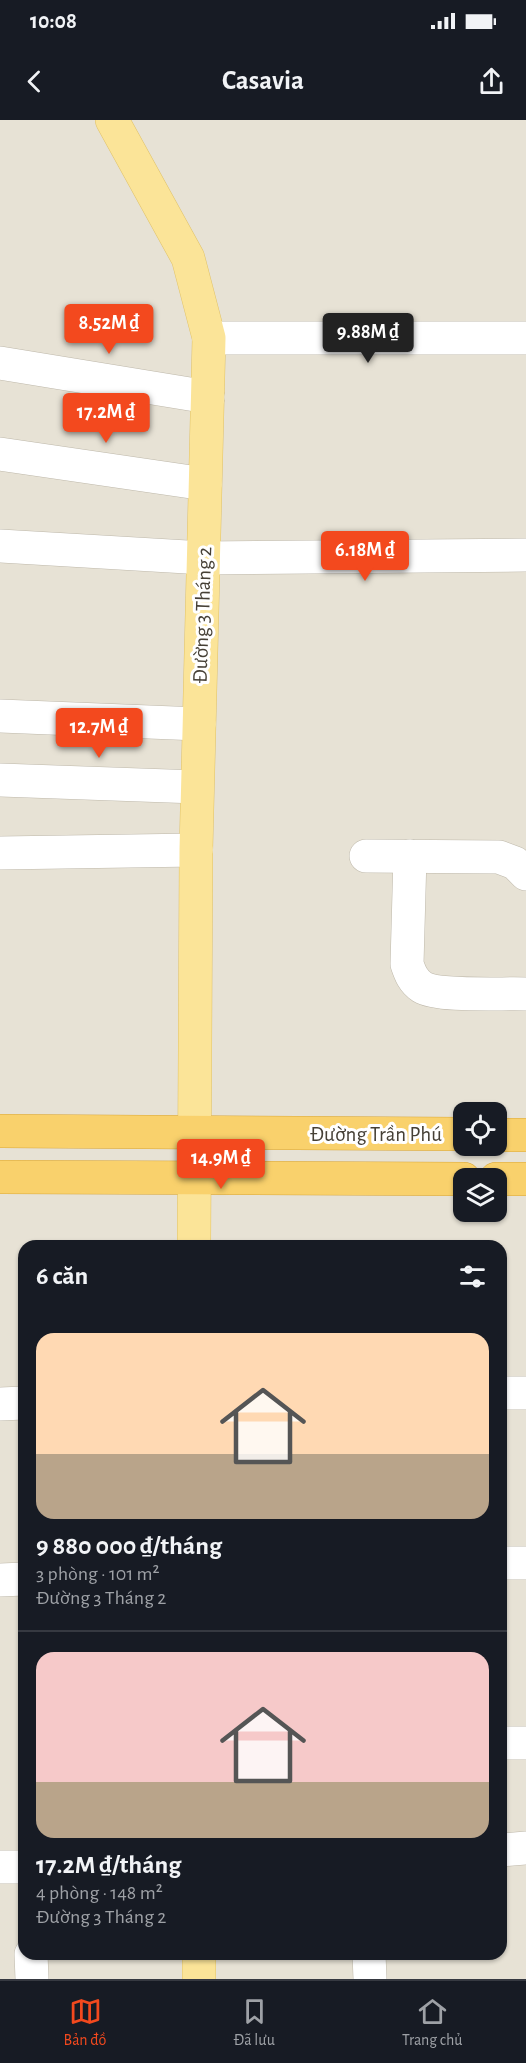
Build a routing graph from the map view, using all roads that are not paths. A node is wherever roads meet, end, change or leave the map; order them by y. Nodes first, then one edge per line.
1 (112, 120) edge
2 (209, 338) junction
3 (526, 338) edge
4 (0, 363) edge
5 (208, 397) junction
6 (0, 454) edge
7 (205, 484) junction
8 (0, 546) edge
9 (526, 555) edge
10 (204, 558) junction
11 (0, 716) edge
12 (199, 724) junction
13 (0, 780) edge
14 (197, 787) junction
15 (196, 850) junction
16 (0, 853) edge
17 (366, 856) dead end
18 (410, 856) junction
19 (526, 874) edge
20 (526, 994) edge
21 (0, 1131) edge
22 (196, 1133) junction
23 (453, 1134) edge
24 (507, 1134) edge
25 (526, 1135) edge
26 (0, 1177) edge
27 (195, 1178) junction
28 (453, 1179) edge
29 (507, 1179) edge
30 (526, 1179) edge
31 (194, 1240) edge
32 (526, 1393) edge
33 (507, 1394) edge
34 (18, 1403) edge
35 (0, 1404) edge
36 (507, 1563) edge
37 (526, 1563) edge
38 (18, 1578) edge
39 (0, 1580) edge
40 (507, 1743) edge
41 (526, 1743) edge
42 (526, 1848) edge
43 (507, 1850) edge
44 (0, 1867) edge
45 (18, 1867) edge
46 (31, 1960) edge
47 (199, 1960) edge
48 (369, 1960) edge
49 (32, 1979) edge
50 (199, 1979) edge
51 (370, 1979) edge

1 - 2 main road, Đường 3 Tháng 2
2 - 3 street
2 - 5 main road, Đường 3 Tháng 2
4 - 5 street
5 - 7 main road, Đường 3 Tháng 2
6 - 7 street
7 - 10 main road, Đường 3 Tháng 2
8 - 10 street
9 - 10 street
10 - 12 main road, Đường 3 Tháng 2
11 - 12 street
12 - 14 main road, Đường 3 Tháng 2
13 - 14 street
14 - 15 main road, Đường 3 Tháng 2
15 - 16 street
15 - 22 main road, Đường 3 Tháng 2
17 - 18 street
18 - 19 street
18 - 20 street
21 - 22 highway, Đường Trần Phú
22 - 23 highway, Đường Trần Phú
22 - 27 main road, Đường 3 Tháng 2
24 - 25 highway
26 - 27 highway
27 - 28 highway
27 - 31 main road, Đường 3 Tháng 2
29 - 30 highway
32 - 33 street
34 - 35 street
36 - 37 street
38 - 39 street
40 - 41 street
42 - 43 street
44 - 45 street
46 - 49 street
47 - 50 main road
48 - 51 street

